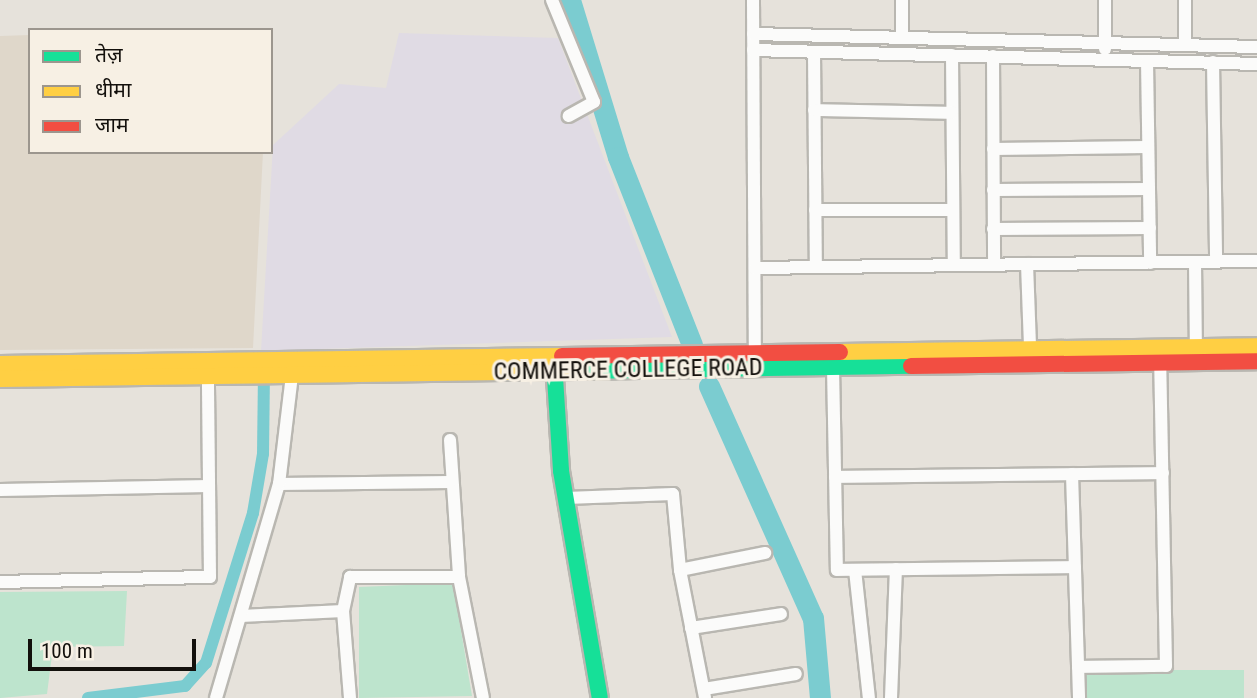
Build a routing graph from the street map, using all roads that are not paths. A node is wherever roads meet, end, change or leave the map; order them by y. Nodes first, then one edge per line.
1 (552, 0) edge
2 (753, 0) edge
3 (902, 0) edge
4 (1105, 0) edge
5 (1185, 0) edge
6 (753, 34) junction
7 (902, 38) junction
8 (1105, 43) junction
9 (1185, 46) junction
10 (1257, 47) edge
11 (753, 50) junction
12 (814, 52) junction
13 (952, 55) junction
14 (993, 56) junction
15 (1105, 60) junction
16 (1147, 61) junction
17 (1213, 62) junction
18 (1257, 64) edge
19 (814, 110) junction
20 (952, 113) junction
21 (569, 116) dead end
22 (1147, 147) junction
23 (993, 149) junction
24 (1149, 189) junction
25 (993, 190) junction
26 (953, 210) junction
27 (815, 211) junction
28 (1150, 228) junction
29 (993, 229) junction
30 (1257, 261) edge
31 (1195, 262) junction
32 (1216, 262) junction
33 (1150, 263) junction
34 (1027, 264) junction
35 (954, 265) junction
36 (994, 265) junction
37 (816, 267) junction
38 (755, 268) junction
39 (1030, 346) junction
40 (1257, 346) edge
41 (755, 350) junction
42 (554, 353) junction
43 (1196, 354) junction
44 (1257, 361) edge
45 (1160, 363) junction
46 (0, 364) edge
47 (293, 367) junction
48 (833, 367) junction
49 (755, 368) junction
50 (555, 371) junction
51 (208, 376) junction
52 (0, 379) edge
53 (450, 440) dead end
54 (1163, 473) junction
55 (1072, 474) junction
56 (835, 477) junction
57 (450, 482) junction
58 (279, 484) junction
59 (209, 486) junction
60 (0, 489) edge
61 (566, 498) junction
62 (765, 553) dead end
63 (1075, 566) junction
64 (896, 569) junction
65 (680, 570) junction
66 (855, 570) junction
67 (459, 577) junction
68 (0, 582) edge
69 (342, 611) junction
70 (781, 614) dead end
71 (241, 616) junction
72 (691, 628) junction
73 (1078, 667) junction
74 (796, 674) dead end
75 (704, 694) edge
76 (216, 698) edge
77 (349, 698) edge
78 (483, 698) edge
79 (600, 698) edge
80 (869, 698) edge
81 (891, 698) edge
82 (1079, 698) edge

1 - 21 street
2 - 6 street
3 - 7 street
4 - 8 street
5 - 9 street
6 - 7 street
6 - 11 street
7 - 8 street
8 - 9 street
8 - 15 street
9 - 10 street
11 - 12 street
11 - 38 street
12 - 13 street
12 - 19 street
13 - 14 street
13 - 20 street
14 - 15 street
14 - 23 street
15 - 16 street
16 - 17 street
16 - 22 street
17 - 18 street
17 - 32 street
19 - 20 street
19 - 27 street
20 - 26 street
22 - 23 street
22 - 24 street
23 - 25 street
24 - 25 street
24 - 28 street
25 - 29 street
26 - 27 street
26 - 35 street
27 - 37 street
28 - 29 street
28 - 33 street
29 - 36 street
30 - 32 street
31 - 32 street
31 - 33 street
31 - 43 street
33 - 34 street
34 - 36 street
34 - 39 street
35 - 36 street
35 - 37 street
37 - 38 street
38 - 41 street
39 - 41 street
39 - 43 street
40 - 43 street
41 - 42 street
41 - 49 street
42 - 47 street
42 - 50 street
43 - 44 street, COMMERCE COLLEGE ROAD
43 - 45 street, COMMERCE COLLEGE ROAD
45 - 48 street, COMMERCE COLLEGE ROAD
45 - 54 street
46 - 47 street
47 - 50 street, COMMERCE COLLEGE ROAD
47 - 51 street, COMMERCE COLLEGE ROAD
47 - 58 street
48 - 49 street, COMMERCE COLLEGE ROAD
48 - 56 street
49 - 50 street, COMMERCE COLLEGE ROAD
50 - 61 street
51 - 52 street, COMMERCE COLLEGE ROAD
51 - 59 street
53 - 57 street
54 - 55 street
54 - 73 street
55 - 56 street
55 - 63 street
56 - 66 street
57 - 58 street
57 - 67 street
58 - 71 street
59 - 60 street
59 - 68 street
61 - 65 street
61 - 79 street
62 - 65 street
63 - 64 street
63 - 73 street
64 - 66 street
64 - 81 street
65 - 72 street
66 - 80 street
67 - 69 street
67 - 78 street
69 - 71 street
69 - 77 street
70 - 72 street
71 - 76 street
72 - 75 street
73 - 82 street
74 - 75 street

